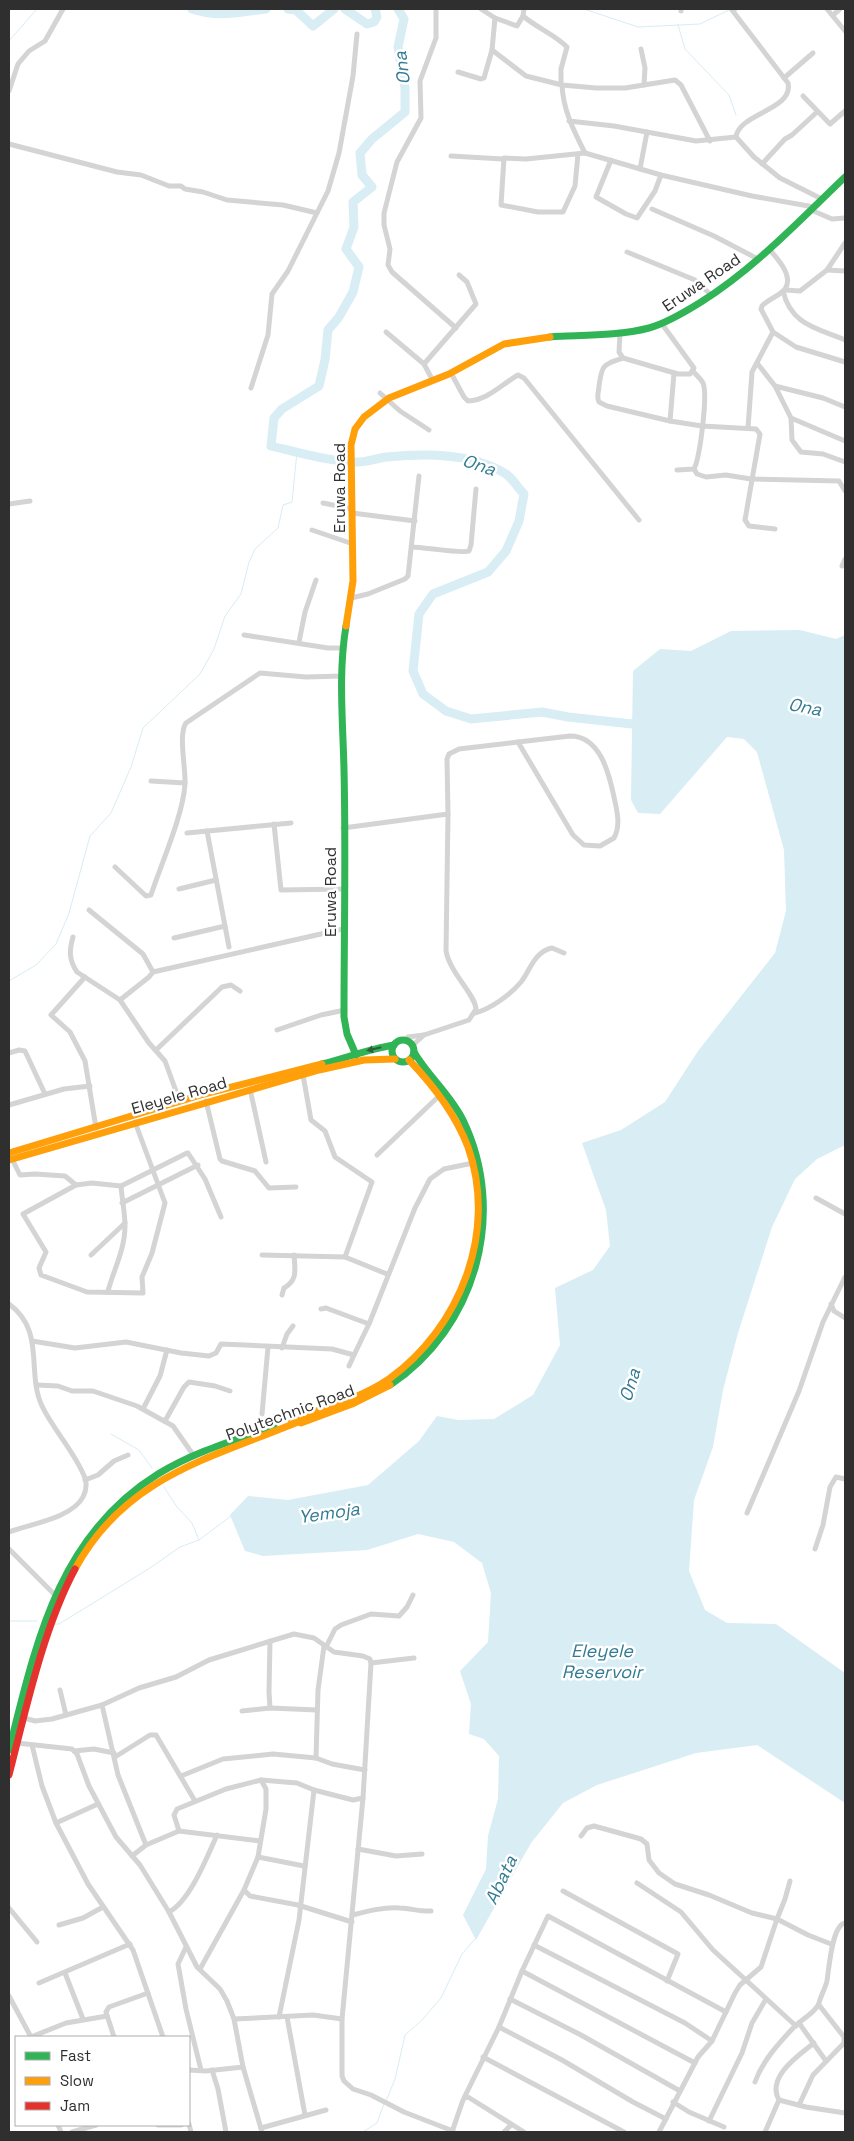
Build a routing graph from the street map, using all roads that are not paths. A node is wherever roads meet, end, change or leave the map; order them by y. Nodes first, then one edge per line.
1 (63, 9) edge
2 (436, 9) edge
3 (481, 9) edge
4 (524, 9) edge
5 (735, 9) edge
6 (828, 9) edge
7 (840, 9) edge
8 (523, 16) junction
9 (833, 16) junction
10 (495, 18) junction
11 (845, 31) edge
12 (357, 34) dead end
13 (641, 49) dead end
14 (492, 50) junction
15 (813, 54) dead end
16 (458, 72) dead end
17 (784, 78) junction
18 (644, 84) junction
19 (564, 87) junction
20 (9, 91) edge
21 (803, 96) dead end
22 (845, 111) edge
23 (817, 112) junction
24 (569, 121) junction
25 (646, 132) junction
26 (736, 137) junction
27 (710, 141) junction
28 (9, 144) edge
29 (585, 153) junction
30 (578, 154) junction
31 (451, 156) dead end
32 (503, 159) junction
33 (611, 160) junction
34 (762, 164) junction
35 (640, 168) junction
36 (661, 175) junction
37 (845, 177) edge
38 (822, 199) junction
39 (813, 208) junction
40 (652, 209) dead end
41 (317, 213) junction
42 (845, 218) edge
43 (845, 243) edge
44 (769, 249) junction
45 (627, 252) dead end
46 (758, 259) junction
47 (827, 270) junction
48 (845, 271) edge
49 (459, 275) dead end
50 (784, 290) junction
51 (711, 295) junction
52 (662, 324) junction
53 (456, 328) junction
54 (386, 332) dead end
55 (620, 332) junction
56 (773, 332) junction
57 (845, 340) edge
58 (623, 358) junction
59 (845, 362) edge
60 (757, 363) junction
61 (424, 364) junction
62 (693, 371) junction
63 (451, 373) junction
64 (674, 373) junction
65 (433, 381) junction
66 (776, 386) junction
67 (251, 388) dead end
68 (380, 394) dead end
69 (387, 400) junction
70 (845, 407) edge
71 (791, 418) junction
72 (670, 421) junction
73 (702, 426) junction
74 (748, 428) junction
75 (429, 430) dead end
76 (845, 442) edge
77 (845, 462) edge
78 (694, 469) junction
79 (678, 470) dead end
80 (419, 476) dead end
81 (751, 479) junction
82 (842, 482) edge
83 (476, 489) dead end
84 (845, 491) edge
85 (30, 501) dead end
86 (323, 503) dead end
87 (9, 504) edge
88 (352, 511) junction
89 (639, 520) dead end
90 (415, 521) junction
91 (775, 529) dead end
92 (312, 530) dead end
93 (353, 544) junction
94 (412, 547) junction
95 (845, 559) edge
96 (842, 566) dead end
97 (316, 580) dead end
98 (351, 598) junction
99 (244, 634) dead end
100 (298, 642) junction
101 (342, 648) junction
102 (342, 676) junction
103 (518, 742) junction
104 (151, 781) dead end
105 (185, 783) junction
106 (448, 814) junction
107 (291, 823) dead end
108 (274, 824) junction
109 (343, 828) junction
110 (207, 831) junction
111 (187, 833) dead end
112 (115, 867) dead end
113 (216, 880) junction
114 (179, 889) dead end
115 (343, 889) junction
116 (89, 910) dead end
117 (225, 926) junction
118 (343, 929) junction
119 (73, 937) dead end
120 (174, 938) dead end
121 (229, 947) dead end
122 (564, 953) dead end
123 (153, 972) junction
124 (85, 977) junction
125 (240, 991) dead end
126 (120, 1000) junction
127 (344, 1010) junction
128 (475, 1012) junction
129 (277, 1030) dead end
130 (424, 1034) junction
131 (407, 1040) junction
132 (394, 1045) junction
133 (156, 1050) junction
134 (414, 1051) junction
135 (9, 1053) edge
136 (357, 1058) junction
137 (395, 1059) junction
138 (409, 1060) junction
139 (292, 1074) junction
140 (303, 1075) junction
141 (273, 1080) junction
142 (90, 1086) junction
143 (250, 1089) junction
144 (45, 1094) junction
145 (440, 1095) junction
146 (206, 1101) junction
147 (180, 1102) junction
148 (9, 1104) edge
149 (135, 1122) junction
150 (96, 1128) junction
151 (377, 1155) dead end
152 (10, 1157) edge
153 (266, 1162) dead end
154 (472, 1163) junction
155 (198, 1165) junction
156 (153, 1171) junction
157 (76, 1185) junction
158 (159, 1185) junction
159 (121, 1186) junction
160 (296, 1187) dead end
161 (816, 1198) dead end
162 (122, 1203) junction
163 (845, 1214) edge
164 (220, 1217) dead end
165 (125, 1223) junction
166 (91, 1255) dead end
167 (262, 1255) dead end
168 (294, 1255) junction
169 (345, 1256) junction
170 (388, 1274) junction
171 (845, 1277) edge
172 (108, 1291) junction
173 (282, 1295) dead end
174 (9, 1304) edge
175 (831, 1304) junction
176 (321, 1309) dead end
177 (845, 1318) edge
178 (369, 1324) junction
179 (293, 1326) dead end
180 (32, 1341) junction
181 (268, 1347) junction
182 (282, 1348) junction
183 (167, 1350) junction
184 (354, 1355) junction
185 (349, 1366) dead end
186 (37, 1385) junction
187 (230, 1391) dead end
188 (143, 1409) junction
189 (262, 1414) dead end
190 (164, 1422) junction
191 (128, 1455) dead end
192 (194, 1456) junction
193 (85, 1480) junction
194 (845, 1480) edge
195 (747, 1513) dead end
196 (9, 1532) edge
197 (9, 1549) edge
198 (815, 1549) dead end
199 (413, 1595) dead end
200 (57, 1596) junction
201 (270, 1641) junction
202 (325, 1647) junction
203 (414, 1658) dead end
204 (371, 1663) junction
205 (60, 1690) dead end
206 (102, 1705) junction
207 (270, 1708) junction
208 (317, 1710) junction
209 (242, 1711) dead end
210 (66, 1715) junction
211 (24, 1718) junction
212 (12, 1725) edge
213 (32, 1745) junction
214 (11, 1747) edge
215 (74, 1750) junction
216 (115, 1755) junction
217 (316, 1758) junction
218 (365, 1770) junction
219 (9, 1775) edge
220 (181, 1776) junction
221 (262, 1780) junction
222 (314, 1790) junction
223 (363, 1798) junction
224 (195, 1801) junction
225 (98, 1804) junction
226 (56, 1823) junction
227 (179, 1831) junction
228 (217, 1835) junction
229 (580, 1836) dead end
230 (260, 1841) junction
231 (146, 1845) junction
232 (358, 1849) junction
233 (422, 1854) dead end
234 (132, 1856) junction
235 (258, 1857) junction
236 (304, 1866) junction
237 (790, 1881) dead end
238 (637, 1883) dead end
239 (244, 1890) junction
240 (563, 1891) dead end
241 (300, 1906) junction
242 (103, 1907) junction
243 (9, 1908) edge
244 (431, 1911) dead end
245 (169, 1912) junction
246 (353, 1915) junction
247 (776, 1919) junction
248 (352, 1922) junction
249 (845, 1923) edge
250 (59, 1925) dead end
251 (37, 1942) dead end
252 (130, 1944) junction
253 (831, 1944) junction
254 (534, 1945) junction
255 (186, 1947) junction
256 (200, 1969) junction
257 (522, 1971) junction
258 (65, 1973) junction
259 (746, 1980) junction
260 (667, 1981) junction
261 (39, 1983) dead end
262 (148, 1993) junction
263 (9, 1996) edge
264 (510, 1999) junction
265 (766, 1999) junction
266 (819, 2005) junction
267 (14, 2007) junction
268 (9, 2011) edge
269 (726, 2012) junction
270 (107, 2016) junction
271 (287, 2016) junction
272 (279, 2017) junction
273 (84, 2019) junction
274 (234, 2019) junction
275 (342, 2019) junction
276 (797, 2024) junction
277 (499, 2027) junction
278 (30, 2036) edge
279 (34, 2036) edge
280 (114, 2036) edge
281 (163, 2036) edge
282 (712, 2040) junction
283 (814, 2043) junction
284 (483, 2057) junction
285 (826, 2060) junction
286 (695, 2062) junction
287 (243, 2066) junction
288 (190, 2070) edge
289 (201, 2070) junction
290 (212, 2070) junction
291 (755, 2082) dead end
292 (680, 2091) junction
293 (466, 2098) junction
294 (779, 2100) junction
295 (673, 2102) junction
296 (799, 2105) junction
297 (326, 2110) dead end
298 (845, 2113) edge
299 (305, 2115) junction
300 (666, 2119) junction
301 (709, 2121) junction
302 (93, 2126) edge
303 (511, 2126) junction
304 (724, 2127) dead end
305 (261, 2130) edge
306 (452, 2131) edge
307 (72, 2132) edge
308 (226, 2132) edge
309 (504, 2132) edge
310 (524, 2132) edge
311 (624, 2132) edge
312 (659, 2132) edge
313 (765, 2132) edge

1 - 20 street
2 - 53 street
3 - 10 street
4 - 8 street
5 - 17 street
6 - 9 street
7 - 9 street
8 - 10 street
8 - 19 street
9 - 11 street
10 - 14 street
12 - 41 street
13 - 18 street
14 - 16 street
14 - 19 street
15 - 17 street
17 - 26 street
18 - 19 street
18 - 27 street
19 - 24 street
21 - 23 street
22 - 23 street
23 - 34 street
24 - 25 street
24 - 29 street
25 - 27 street
25 - 35 street
26 - 27 street
26 - 34 street
28 - 41 street
29 - 30 street
29 - 33 street
30 - 32 street
30 - 32 street
31 - 32 street
33 - 35 street
33 - 36 street
34 - 38 street
35 - 36 street
36 - 39 street
37 - 38 main road, Eruwa Road
38 - 39 main road, Eruwa Road
39 - 42 street
39 - 44 main road, Eruwa Road
40 - 46 street
41 - 67 street
43 - 47 street
44 - 46 main road, Eruwa Road
44 - 50 street
45 - 51 street
46 - 51 main road, Eruwa Road
47 - 48 street
47 - 50 street
49 - 53 street
50 - 56 street
50 - 57 street
51 - 52 main road, Eruwa Road
52 - 55 main road, Eruwa Road
52 - 62 street
53 - 61 street
54 - 61 street
55 - 58 street
55 - 63 main road, Eruwa Road
56 - 59 street
56 - 60 street
58 - 64 street
58 - 72 street
60 - 66 street
60 - 74 street
61 - 65 street
62 - 64 street
62 - 73 street
63 - 65 main road, Eruwa Road
63 - 89 street
64 - 72 street
65 - 69 main road, Eruwa Road
66 - 70 street
66 - 71 street
68 - 69 street
69 - 75 street
69 - 88 main road, Eruwa Road
71 - 76 street
71 - 77 street
72 - 73 street
73 - 74 street
73 - 78 street
74 - 81 street
78 - 79 street
78 - 81 street
80 - 90 street
81 - 82 street
81 - 91 street
82 - 84 street
83 - 94 street
85 - 87 street
86 - 88 street
88 - 90 street
88 - 93 main road, Eruwa Road
90 - 94 street
92 - 93 street
93 - 98 main road, Eruwa Road
94 - 98 street
95 - 96 street
97 - 100 street
98 - 101 main road, Eruwa Road
99 - 100 street
100 - 101 street
101 - 102 main road, Eruwa Road
102 - 105 street
102 - 109 main road, Eruwa Road
103 - 103 street
103 - 106 street
104 - 105 street
105 - 112 street
106 - 109 street
106 - 128 street
107 - 108 street
108 - 110 street
108 - 115 street
109 - 115 main road, Eruwa Road
110 - 111 street
110 - 113 street
113 - 114 street
113 - 117 street
115 - 118 main road, Eruwa Road
116 - 123 street
117 - 120 street
117 - 121 street
118 - 123 street
118 - 127 main road, Eruwa Road
119 - 124 street
122 - 128 street
123 - 126 street
124 - 126 street
124 - 142 street
125 - 133 street
126 - 133 street
127 - 129 street
127 - 136 main road, Eruwa Road
128 - 130 street
130 - 131 street
130 - 134 street
131 - 132 main road
131 - 134 main road
132 -> 136 main road
132 - 137 main road
133 - 147 street
134 - 138 main road
134 - 200 main road, Polytechnic Road
135 - 144 street
136 - 137 main road
136 - 139 main road, Eleyele Road
136 - 140 main road, Eleyele Road
137 - 138 main road
138 - 145 main road, Polytechnic Road
139 - 140 main road, Eleyele Road
139 - 141 main road, Eleyele Road
140 - 169 street
141 - 143 main road, Eleyele Road
141 - 147 main road, Eleyele Road
142 - 144 street
142 - 150 street
143 - 146 main road, Eleyele Road
143 - 153 street
144 - 148 street
145 - 151 street
145 - 154 main road, Polytechnic Road
146 - 149 main road, Eleyele Road
146 - 160 street
147 - 150 main road, Eleyele Road
149 - 152 main road, Eleyele Road
149 - 156 street
150 - 152 main road, Eleyele Road
152 - 157 street
154 - 170 street
154 - 192 main road, Polytechnic Road
155 - 156 street
155 - 158 street
155 - 164 street
156 - 158 street
156 - 159 street
157 - 159 street
157 - 172 street
158 - 162 street
158 - 172 street
159 - 162 street
161 - 163 street
162 - 165 street
165 - 166 street
165 - 172 street
167 - 168 street
168 - 169 street
168 - 173 street
169 - 170 street
170 - 178 street
171 - 175 street
174 - 180 street
175 - 177 street
175 - 195 street
176 - 178 street
178 - 184 street
179 - 182 street
180 - 183 street
180 - 186 street
181 - 182 street
181 - 183 street
181 - 189 street
182 - 184 street
183 - 188 street
184 - 185 street
186 - 188 street
186 - 193 street
187 - 190 street
188 - 190 street
190 - 192 street
191 - 193 street
192 - 200 main road, Polytechnic Road
193 - 196 street
194 - 198 street
197 - 200 street
199 - 202 street
200 - 211 main road, Polytechnic Road
200 - 212 main road, Polytechnic Road
201 - 202 street
201 - 206 street
201 - 207 street
202 - 204 street
202 - 208 street
203 - 204 street
204 - 218 street
205 - 210 street
206 - 210 street
206 - 216 street
207 - 208 street
207 - 209 street
208 - 217 street
210 - 211 street
211 - 214 main road, Polytechnic Road
212 - 214 main road, Polytechnic Road
213 - 214 street
213 - 215 street
213 - 226 street
214 - 219 main road, Polytechnic Road
215 - 216 street
215 - 225 street
216 - 220 street
216 - 231 street
217 - 218 street
217 - 220 street
218 - 223 street
220 - 224 street
221 - 222 street
221 - 224 street
221 - 230 street
222 - 223 street
222 - 236 street
223 - 232 street
224 - 227 street
225 - 226 street
225 - 234 street
226 - 242 street
227 - 228 street
227 - 231 street
228 - 230 street
228 - 245 street
229 - 247 street
230 - 235 street
231 - 234 street
232 - 233 street
232 - 246 street
234 - 245 street
235 - 236 street
235 - 239 street
236 - 241 street
237 - 247 street
238 - 259 street
239 - 241 street
239 - 256 street
240 - 260 street
241 - 248 street
241 - 272 street
242 - 250 street
242 - 252 street
243 - 251 street
244 - 246 street
245 - 255 street
246 - 248 street
247 - 253 street
247 - 259 street
248 - 275 street
249 - 253 street
252 - 258 street
252 - 262 street
253 - 266 street
254 - 257 street
254 - 260 street
254 - 282 street
255 - 256 street
255 - 289 street
256 - 274 street
257 - 264 street
257 - 286 street
258 - 261 street
258 - 273 street
259 - 265 street
259 - 269 street
260 - 269 street
262 - 270 street
262 - 281 street
263 - 267 street
264 - 277 street
264 - 292 street
265 - 276 street
265 - 301 street
266 - 276 street
266 - 285 street
267 - 268 street
267 - 278 street
269 - 282 street
270 - 273 street
270 - 280 street
271 - 272 street
271 - 275 street
271 - 299 street
272 - 274 street
273 - 279 street
274 - 287 street
275 - 306 street
276 - 283 street
276 - 291 street
277 - 284 street
277 - 300 street
282 - 286 street
283 - 285 street
283 - 294 street
284 - 293 street
284 - 311 street
285 - 296 street
286 - 292 street
287 - 290 street
287 - 305 street
288 - 289 street
289 - 290 street
290 - 308 street
292 - 295 street
293 - 303 street
293 - 306 street
294 - 296 street
294 - 313 street
295 - 300 street
295 - 301 street
296 - 298 street
297 - 299 street
299 - 305 street
300 - 312 street
301 - 304 street
302 - 307 street
303 - 309 street
303 - 310 street

